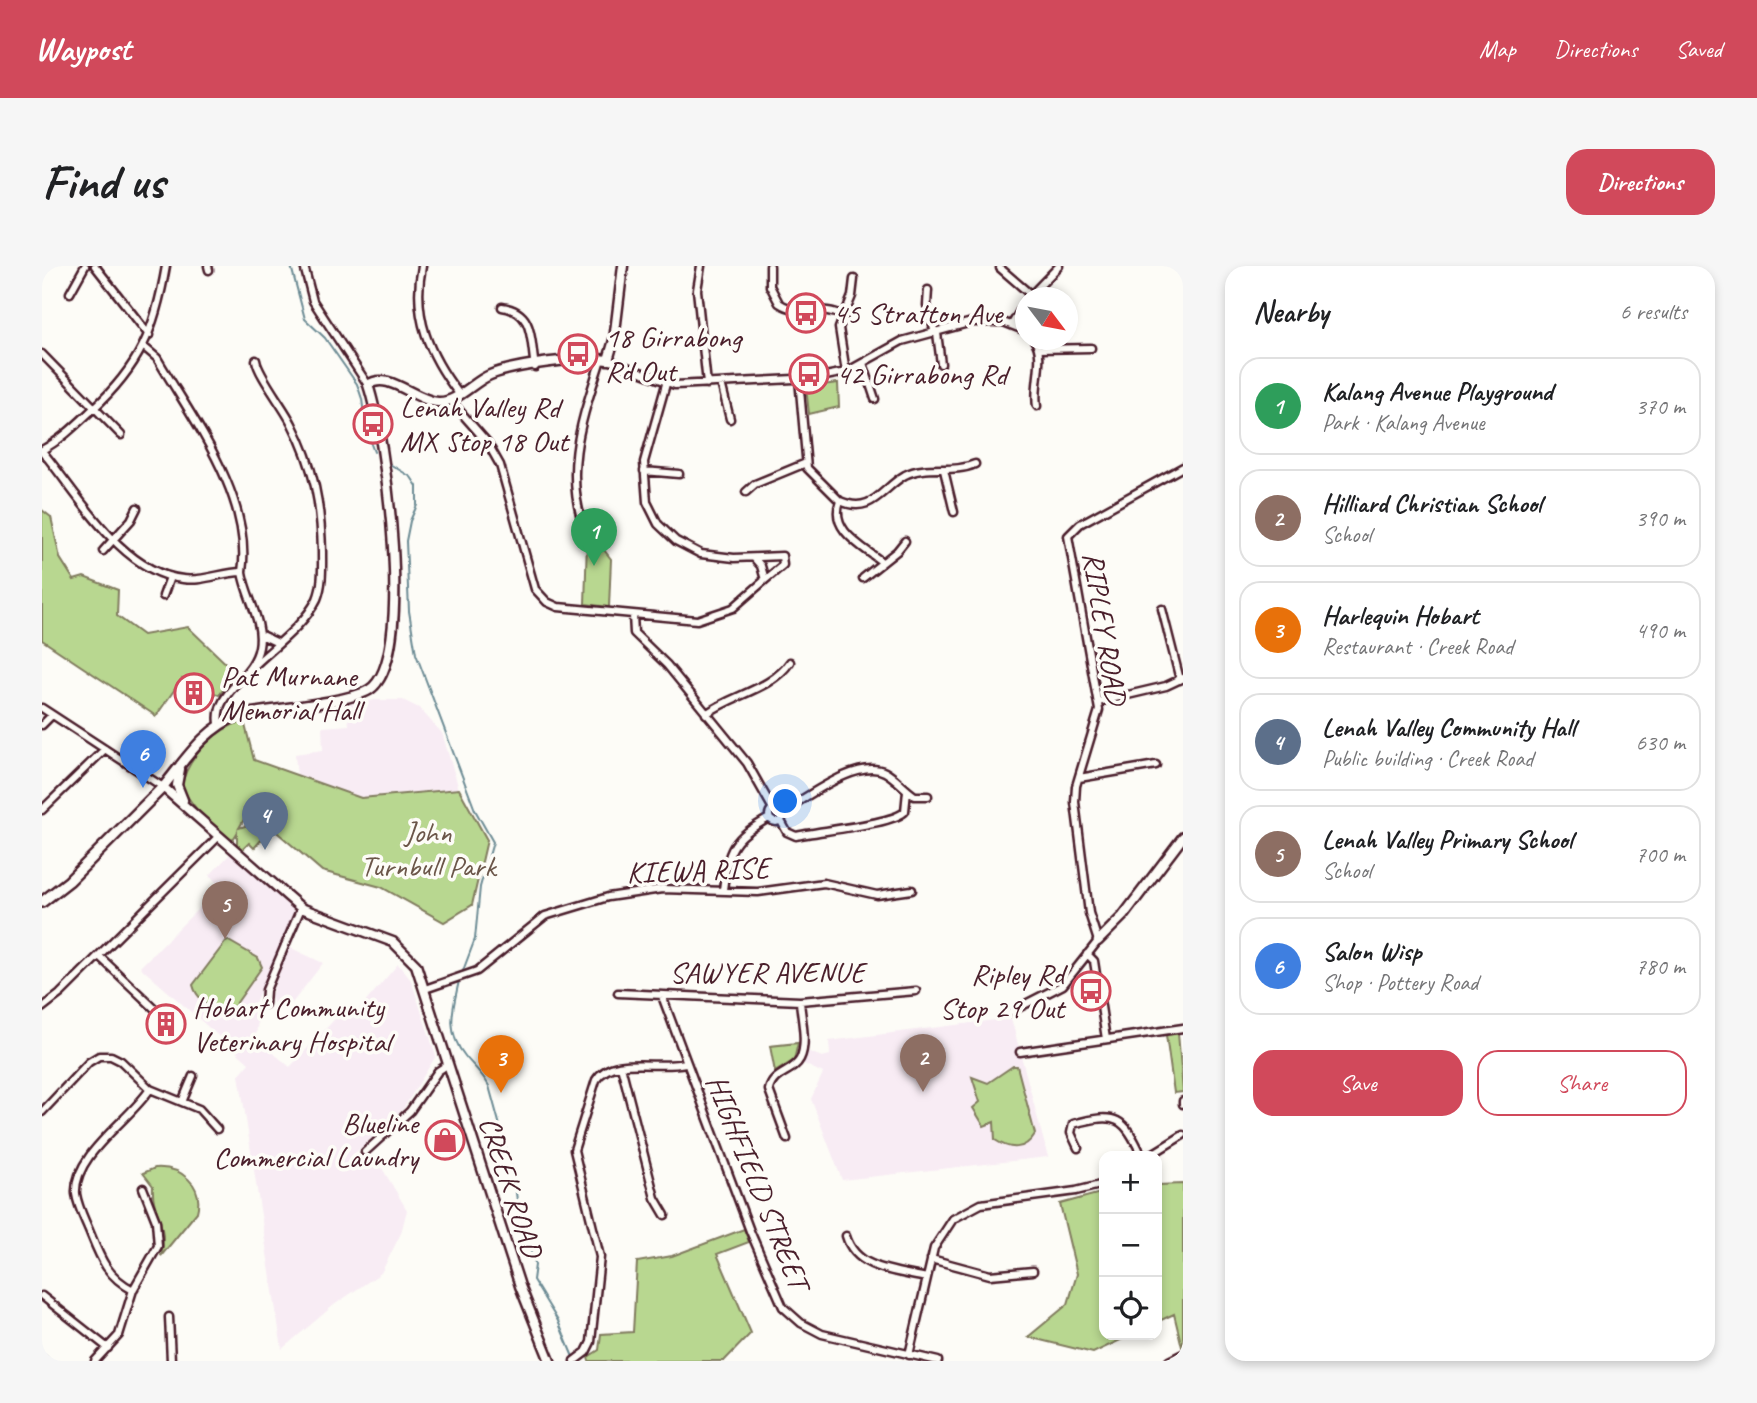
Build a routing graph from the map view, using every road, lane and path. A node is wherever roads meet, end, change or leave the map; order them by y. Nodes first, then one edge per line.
1 (85, 266) edge
2 (95, 266) edge
3 (166, 266) edge
4 (304, 266) edge
5 (422, 266) edge
6 (623, 266) edge
7 (701, 266) edge
8 (770, 266) edge
9 (1059, 266) edge
10 (1000, 268) edge
11 (854, 279) dead end
12 (1018, 287) edge
13 (1039, 287) edge
14 (928, 290) dead end
15 (70, 293) dead end
16 (502, 307) dead end
17 (843, 316) junction
18 (1015, 319) edge
19 (1012, 324) junction
20 (1015, 326) edge
21 (936, 333) junction
22 (149, 335) junction
23 (144, 347) junction
24 (1078, 348) edge
25 (1091, 348) dead end
26 (1039, 350) edge
27 (42, 354) edge
28 (256, 360) dead end
29 (604, 360) junction
30 (863, 363) junction
31 (941, 364) dead end
32 (534, 367) junction
33 (846, 372) junction
34 (799, 379) junction
35 (721, 383) junction
36 (666, 384) junction
37 (707, 384) junction
38 (368, 386) junction
39 (459, 394) junction
40 (875, 399) dead end
41 (450, 400) junction
42 (1037, 406) dead end
43 (95, 408) junction
44 (730, 419) dead end
45 (121, 435) dead end
46 (42, 451) edge
47 (806, 463) junction
48 (975, 464) dead end
49 (1183, 467) edge
50 (944, 470) junction
51 (644, 471) junction
52 (679, 474) dead end
53 (746, 492) dead end
54 (840, 501) junction
55 (136, 508) dead end
56 (954, 512) dead end
57 (585, 530) dead end
58 (114, 541) junction
59 (905, 541) dead end
60 (103, 551) dead end
61 (754, 558) junction
62 (882, 562) junction
63 (242, 572) junction
64 (170, 577) junction
65 (863, 578) dead end
66 (765, 580) junction
67 (163, 596) dead end
68 (1162, 610) dead end
69 (633, 615) junction
70 (261, 635) junction
71 (278, 643) junction
72 (790, 662) dead end
73 (253, 666) junction
74 (1181, 679) edge
75 (1098, 702) junction
76 (42, 708) edge
77 (706, 714) junction
78 (52, 715) junction
79 (219, 723) junction
80 (42, 725) edge
81 (105, 749) junction
82 (182, 763) junction
83 (1156, 765) dead end
84 (1079, 778) junction
85 (163, 787) junction
86 (908, 791) junction
87 (928, 796) dead end
88 (186, 806) junction
89 (773, 809) junction
90 (42, 810) edge
91 (783, 811) junction
92 (769, 818) junction
93 (781, 821) junction
94 (219, 836) junction
95 (1183, 837) edge
96 (723, 890) junction
97 (912, 890) dead end
98 (42, 902) edge
99 (301, 908) junction
100 (1098, 941) junction
101 (1087, 954) junction
102 (99, 956) junction
103 (425, 989) junction
104 (916, 991) dead end
105 (618, 993) dead end
106 (662, 996) junction
107 (800, 1001) junction
108 (265, 1004) dead end
109 (43, 1006) edge
110 (154, 1008) dead end
111 (1010, 1012) dead end
112 (1183, 1028) edge
113 (1106, 1039) junction
114 (1020, 1052) dead end
115 (685, 1063) junction
116 (447, 1065) junction
117 (621, 1066) junction
118 (193, 1076) dead end
119 (150, 1089) junction
120 (182, 1102) junction
121 (42, 1112) edge
122 (217, 1129) dead end
123 (1183, 1135) edge
124 (788, 1139) dead end
125 (1078, 1148) dead end
126 (1140, 1151) edge
127 (1157, 1151) edge
128 (365, 1152) dead end
129 (1099, 1185) edge
130 (143, 1188) dead end
131 (666, 1215) dead end
132 (846, 1236) dead end
133 (930, 1259) junction
134 (1033, 1271) dead end
135 (926, 1278) junction
136 (133, 1290) junction
137 (42, 1296) edge
138 (169, 1317) dead end
139 (108, 1348) junction
140 (909, 1354) junction
141 (1183, 1354) edge
142 (95, 1361) edge
143 (171, 1361) edge
144 (550, 1361) edge
145 (574, 1361) edge
146 (938, 1361) edge
147 (1169, 1361) edge

1 - 15 street
2 - 22 street
3 - 22 street
4 - 38 street
5 - 39 street
6 - 29 street
7 - 37 street
8 - 17 street
9 - 13 street
10 - 12 street
11 - 17 street
14 - 21 street
16 - 32 street
17 - 33 street
18 - 19 street
19 - 20 street
19 - 21 street
21 - 30 street
21 - 31 street
22 - 23 street
23 - 43 street
23 - 63 street
24 - 25 street
26 - 42 street
27 - 43 street
28 - 71 street
29 - 32 street
29 - 36 street
29 - 57 street
30 - 33 street
30 - 40 street
32 - 39 street
33 - 34 street
34 - 35 street
34 - 47 street
35 - 37 street
35 - 44 street
36 - 37 street
36 - 51 street
38 - 41 street
38 - 79 street
39 - 41 street
41 - 69 street
43 - 45 street
43 - 46 street
46 - 58 street
47 - 53 street
47 - 54 street
48 - 50 street
49 - 75 street, RIPLEY ROAD
50 - 54 street
50 - 56 street
51 - 52 street
51 - 61 street
54 - 62 street
55 - 58 street
58 - 60 street
58 - 64 street
59 - 62 street
61 - 66 street
61 - 66 street
62 - 65 street
63 - 64 street
63 - 70 street
64 - 67 street
66 - 69 street
68 - 74 street
69 - 77 street
70 - 71 street
70 - 73 street
71 - 73 street
72 - 77 street
73 - 79 street
74 - 75 street
75 - 84 street, RIPLEY ROAD
76 - 78 street
77 - 89 street
78 - 80 street
78 - 81 street
79 - 82 street
81 - 85 street
81 - 90 street
82 - 85 street
82 - 88 street
83 - 84 street
84 - 100 street, RIPLEY ROAD
85 - 88 street, CREEK ROAD
85 - 98 main road
86 - 87 street
86 - 91 street
86 - 93 street
88 - 94 street, CREEK ROAD
89 - 91 street
89 - 92 street
91 - 93 street
92 - 93 street
92 - 96 street
94 - 99 street, CREEK ROAD
94 - 102 street
95 - 100 street
96 - 97 street, KIEWA RISE
96 - 103 street, KIEWA RISE
99 - 103 street, CREEK ROAD
99 - 108 street
100 - 101 street
101 - 111 street
101 - 113 street
102 - 109 street
102 - 110 street
103 - 116 street, CREEK ROAD
104 - 107 street, SAWYER AVENUE
105 - 106 street, SAWYER AVENUE
106 - 107 street, SAWYER AVENUE
106 - 115 street, HIGHFIELD STREET
107 - 124 street
112 - 113 street
113 - 114 street
115 - 117 street
115 - 140 street, HIGHFIELD STREET
116 - 128 street
116 - 144 street, CREEK ROAD
117 - 131 street
117 - 145 street
118 - 120 street
119 - 120 street
119 - 121 street
119 - 136 street
120 - 122 street
123 - 127 street
125 - 126 street
129 - 133 street
130 - 136 street
132 - 135 street
133 - 134 street
133 - 135 street
135 - 140 street
136 - 139 street
137 - 139 street
138 - 143 street
139 - 142 street
140 - 146 street, HIGHFIELD STREET
141 - 147 street

